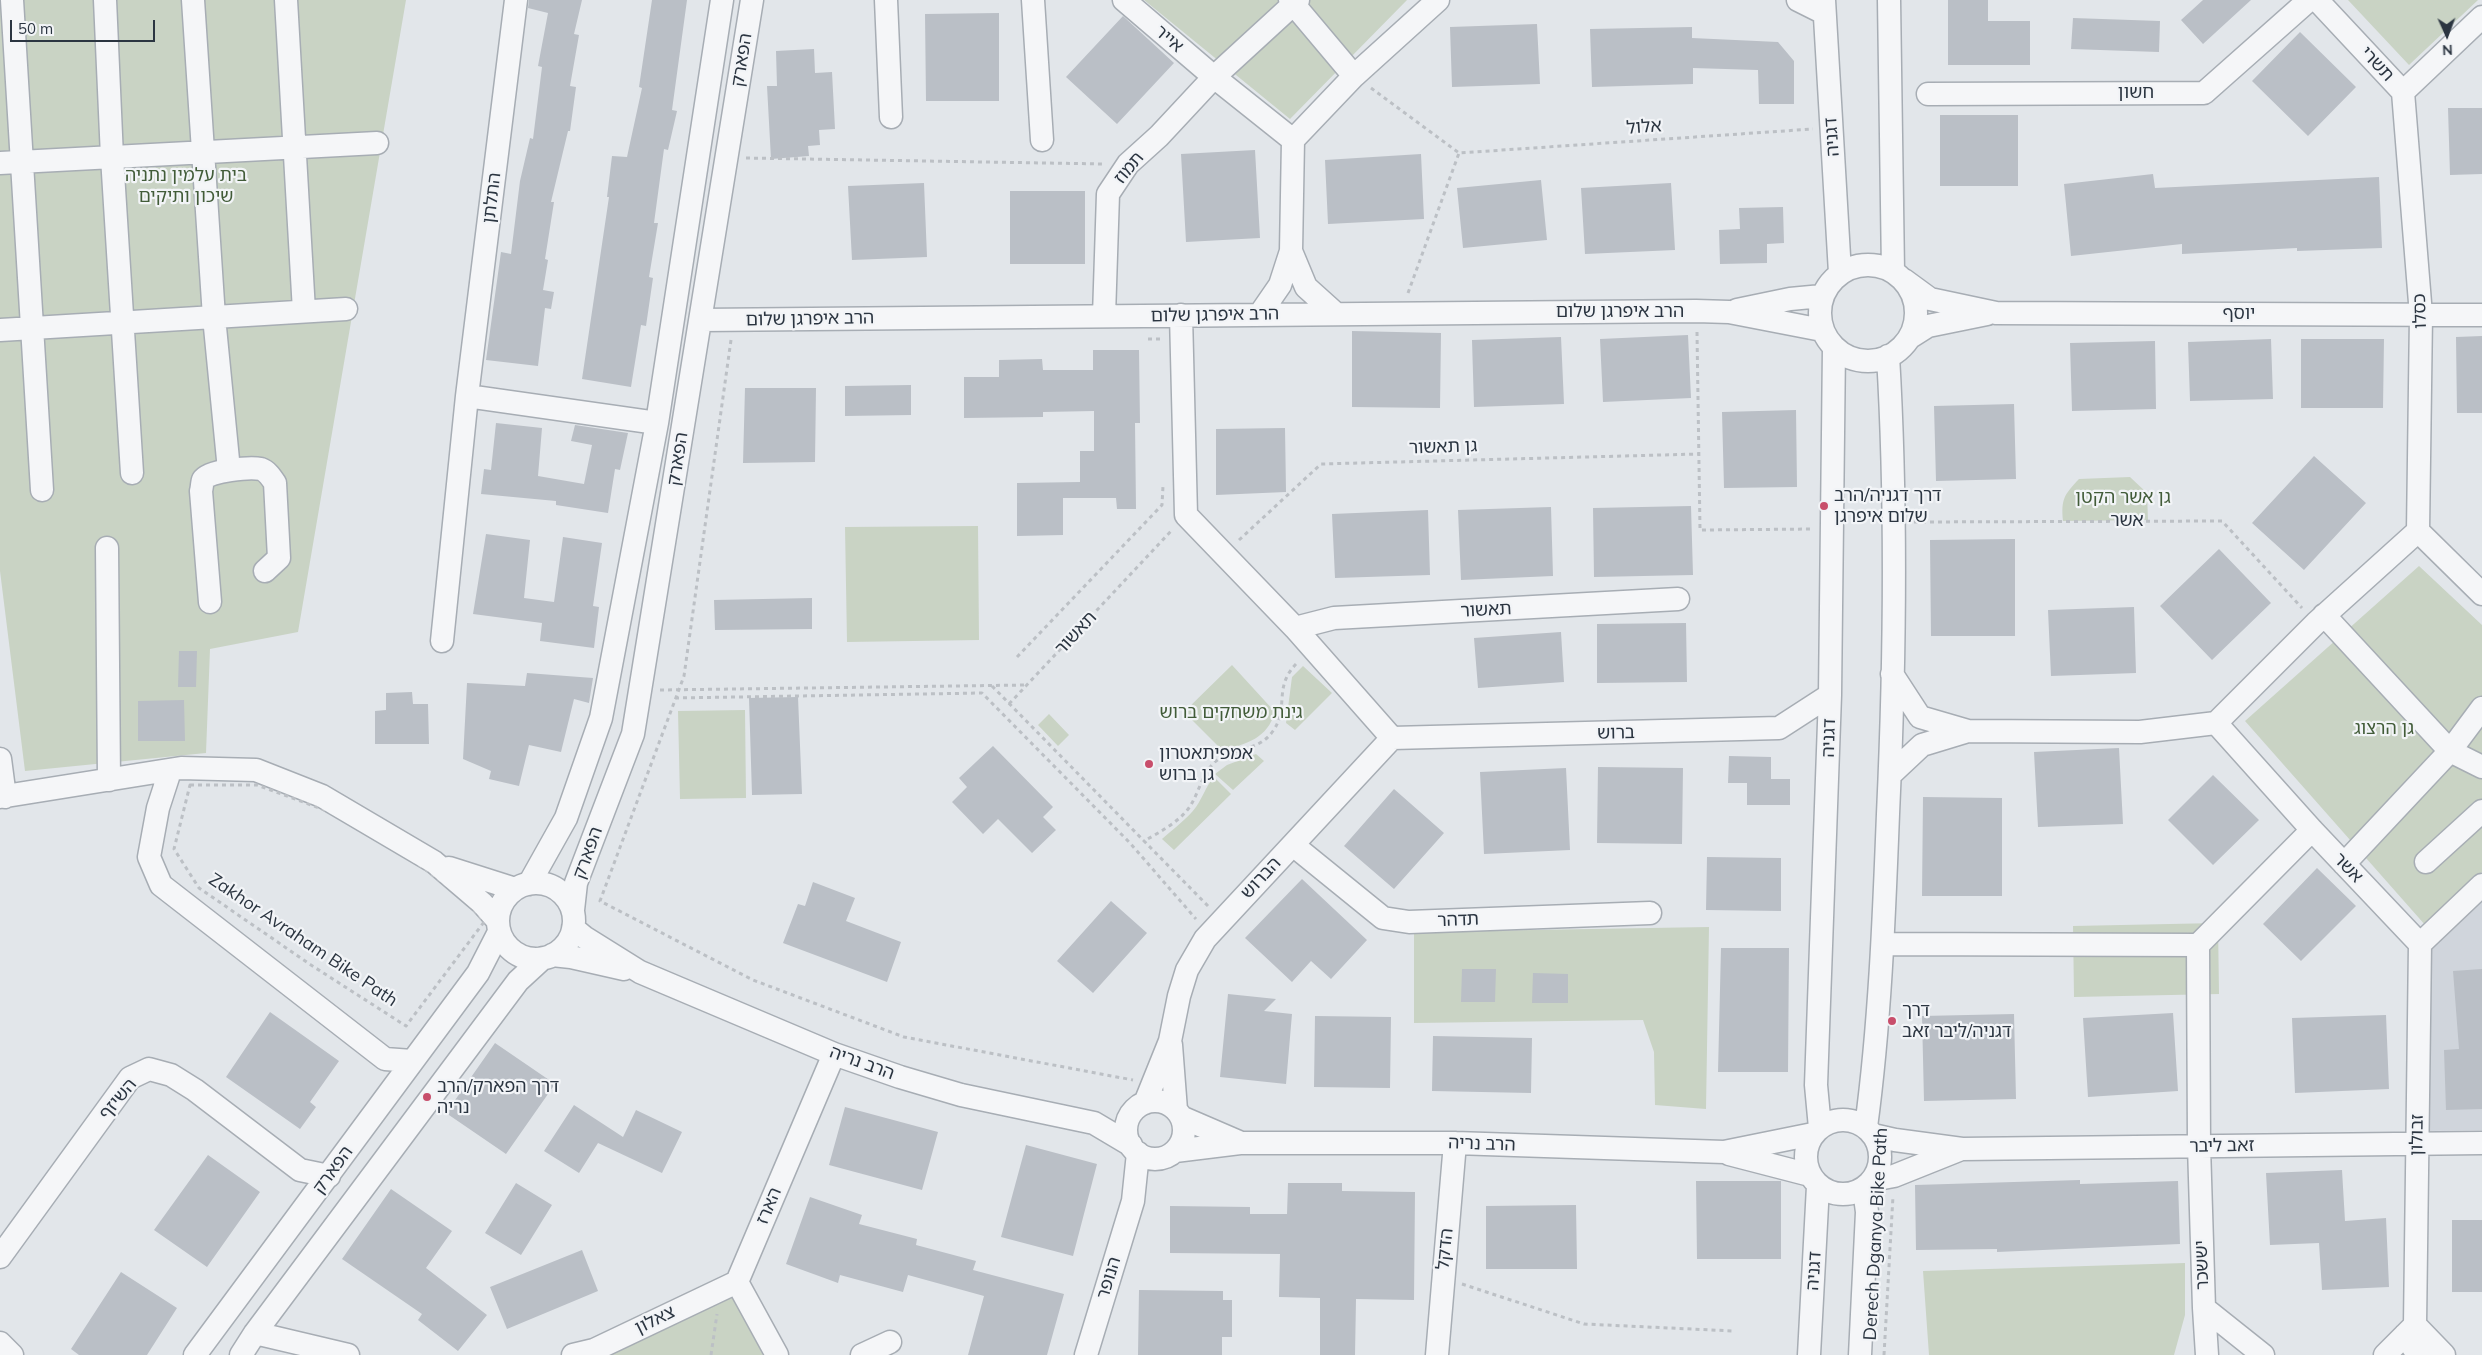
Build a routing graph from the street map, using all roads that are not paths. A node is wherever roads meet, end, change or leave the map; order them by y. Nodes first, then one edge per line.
1 (12, 0) edge
2 (105, 0) edge
3 (193, 0) edge
4 (286, 0) edge
5 (516, 0) edge
6 (722, 0) edge
7 (752, 0) edge
8 (886, 0) edge
9 (1034, 0) edge
10 (1124, 0) edge
11 (1438, 0) edge
12 (1798, 0) edge
13 (1889, 0) edge
14 (2309, 0) edge
15 (2317, 0) edge
16 (1294, 1) edge
17 (1824, 6) edge
18 (2482, 17) edge
19 (1354, 76) junction
20 (1214, 77) junction
21 (2403, 92) junction
22 (1928, 94) dead end
23 (891, 117) dead end
24 (1042, 140) dead end
25 (1293, 140) junction
26 (377, 142) dead end
27 (296, 147) junction
28 (203, 152) junction
29 (112, 157) junction
30 (22, 162) junction
31 (0, 163) edge
32 (1291, 251) junction
33 (1840, 273) junction
34 (1898, 276) junction
35 (1822, 296) junction
36 (346, 309) dead end
37 (304, 311) junction
38 (1729, 312) junction
39 (1996, 312) junction
40 (1260, 314) junction
41 (1336, 314) junction
42 (1181, 315) junction
43 (2421, 315) junction
44 (2482, 315) edge
45 (1104, 316) junction
46 (214, 317) junction
47 (701, 320) junction
48 (122, 323) junction
49 (32, 328) junction
50 (0, 330) edge
51 (1909, 338) junction
52 (1828, 339) junction
53 (1888, 356) junction
54 (467, 396) junction
55 (657, 423) junction
56 (229, 470) junction
57 (132, 474) dead end
58 (42, 490) dead end
59 (2418, 531) junction
60 (107, 548) dead end
61 (265, 572) dead end
62 (2482, 594) edge
63 (1678, 599) dead end
64 (210, 602) dead end
65 (2320, 619) junction
66 (1294, 628) junction
67 (442, 641) dead end
68 (1892, 674) junction
69 (1830, 695) junction
70 (2482, 708) edge
71 (2216, 723) junction
72 (1968, 731) junction
73 (1392, 738) junction
74 (2450, 751) junction
75 (0, 759) edge
76 (2482, 767) edge
77 (170, 771) junction
78 (1890, 775) junction
79 (109, 780) junction
80 (2, 797) edge
81 (2482, 811) edge
82 (2312, 830) junction
83 (1292, 845) junction
84 (434, 862) junction
85 (2426, 862) dead end
86 (2344, 864) junction
87 (2482, 885) edge
88 (522, 886) junction
89 (1650, 913) dead end
90 (573, 919) junction
91 (494, 925) junction
92 (1883, 944) junction
93 (2420, 944) junction
94 (2198, 945) junction
95 (547, 957) junction
96 (640, 972) junction
97 (1170, 1041) junction
98 (834, 1054) junction
99 (412, 1061) junction
100 (1139, 1108) junction
101 (1179, 1114) junction
102 (1094, 1123) junction
103 (1816, 1131) junction
104 (1869, 1131) junction
105 (1240, 1143) junction
106 (1455, 1143) junction
107 (2482, 1143) edge
108 (2417, 1144) junction
109 (2199, 1146) junction
110 (1134, 1149) junction
111 (1962, 1149) junction
112 (1724, 1152) junction
113 (1170, 1154) junction
114 (329, 1176) junction
115 (1814, 1181) junction
116 (1868, 1185) junction
117 (1133, 1201) junction
118 (0, 1257) edge
119 (728, 1285) junction
120 (2204, 1308) junction
121 (2410, 1330) junction
122 (255, 1333) junction
123 (890, 1342) dead end
124 (0, 1343) edge
125 (12, 1355) edge
126 (195, 1355) edge
127 (241, 1355) edge
128 (348, 1355) edge
129 (573, 1355) edge
130 (777, 1355) edge
131 (862, 1355) edge
132 (1086, 1355) edge
133 (1436, 1355) edge
134 (1809, 1355) edge
135 (1860, 1355) edge
136 (2206, 1355) edge
137 (2263, 1355) edge
138 (2385, 1355) edge
139 (2418, 1355) edge
140 (2444, 1355) edge

1 - 30 street
2 - 29 street
3 - 28 street
4 - 27 street
5 - 54 street, התלתן
6 - 55 street, הפארק
7 - 47 street, הפארק
8 - 23 street
9 - 24 street
10 - 20 street, אייר
11 - 19 street
12 - 17 street
13 - 34 street
14 - 22 street, חשון
15 - 21 street, תשרי
16 - 19 street
16 - 20 street
17 - 33 street, דגניה
18 - 21 street, תשרי
19 - 25 street
20 - 25 street, אייר
20 - 45 street, תמוז
21 - 43 street, כסלו
25 - 32 street
26 - 27 street
27 - 28 street
27 - 37 street
28 - 29 street
28 - 46 street
29 - 30 street
29 - 48 street
30 - 31 street
30 - 49 street
32 - 40 street
32 - 41 street
33 - 34 street
33 - 35 street
34 - 39 street, יוסף
34 - 51 street
35 - 38 street, הרב איפרגן שלום
35 - 52 street
36 - 37 street
37 - 46 street
38 - 41 street, הרב איפרגן שלום
38 - 52 street, הרב איפרגן שלום
39 - 43 street, יוסף
39 - 51 street, יוסף
40 - 41 street, הרב איפרגן שלום
40 - 42 street, הרב איפרגן שלום
42 - 45 street, הרב איפרגן שלום
42 - 66 street
43 - 44 street, יוסף
43 - 59 street, כסלו
45 - 47 street, הרב איפרגן שלום
46 - 48 street
46 - 56 street
47 - 90 street, הפארק
48 - 49 street
48 - 57 street
49 - 50 street
49 - 58 street
51 - 53 street
52 - 53 street
52 - 69 street, דגניה
53 - 68 street
54 - 55 street
54 - 67 street, התלתן
55 - 88 street, הפארק
56 - 61 street
56 - 64 street
59 - 62 street
59 - 65 street
60 - 79 street
63 - 66 street, תאשור
65 - 71 street
65 - 74 street
66 - 73 street
68 - 72 street
68 - 78 street
69 - 73 street, ברוש
69 - 103 street, דגניה
70 - 74 street
71 - 72 street
71 - 82 street, אשר
72 - 78 street
73 - 83 street, הברוש
74 - 76 street
74 - 86 street
75 - 80 street
77 - 79 street
77 - 84 street
77 - 99 street
78 - 92 street
79 - 80 street
81 - 85 street
82 - 86 street, אשר
82 - 94 street
83 - 89 street, תדהר
83 - 97 street, הברוש
84 - 88 street
84 - 91 street
86 - 93 street, אשר
87 - 93 street
88 - 90 street
88 - 91 street
90 - 95 street
90 - 96 street, הרב נריה
91 - 95 street
91 - 99 street, הפארק
92 - 94 street
92 - 104 street
93 - 108 street, זבולון
94 - 109 street, יששכר
95 - 96 street, הרב נריה
95 - 122 street, הפארק
96 - 98 street, הרב נריה
97 - 100 street, הברוש
97 - 101 street, הברוש
98 - 102 street, הרב נריה
98 - 119 street, הארז
99 - 114 street, הפארק
100 - 101 street
100 - 102 street, הרב נריה
100 - 110 street
101 - 105 street, הרב נריה
101 - 113 street
102 - 110 street, הרב נריה
103 - 104 street
103 - 112 street, הרב נריה
103 - 115 street
104 - 111 street, זאב ליבר
104 - 116 street
105 - 106 street, הרב נריה
105 - 113 street, הרב נריה
106 - 112 street, הרב נריה
106 - 133 street, הדקל
107 - 108 street, זאב ליבר
108 - 109 street, זאב ליבר
108 - 121 street, זבולון
109 - 111 street, זאב ליבר
109 - 120 street, יששכר
110 - 113 street
110 - 117 street, הנופר
111 - 116 street, זאב ליבר
112 - 115 street, הרב נריה
113 - 117 street, הנופר
114 - 118 street, השיזף
114 - 126 street, הפארק
115 - 116 street
115 - 134 street, דגניה
116 - 135 street
117 - 132 street, הנופר
119 - 129 street, צאלון
119 - 130 street
120 - 136 street
120 - 137 street, יששכר
121 - 138 street
121 - 139 street
121 - 140 street
122 - 127 street, הפארק
122 - 128 street
123 - 131 street
124 - 125 street

